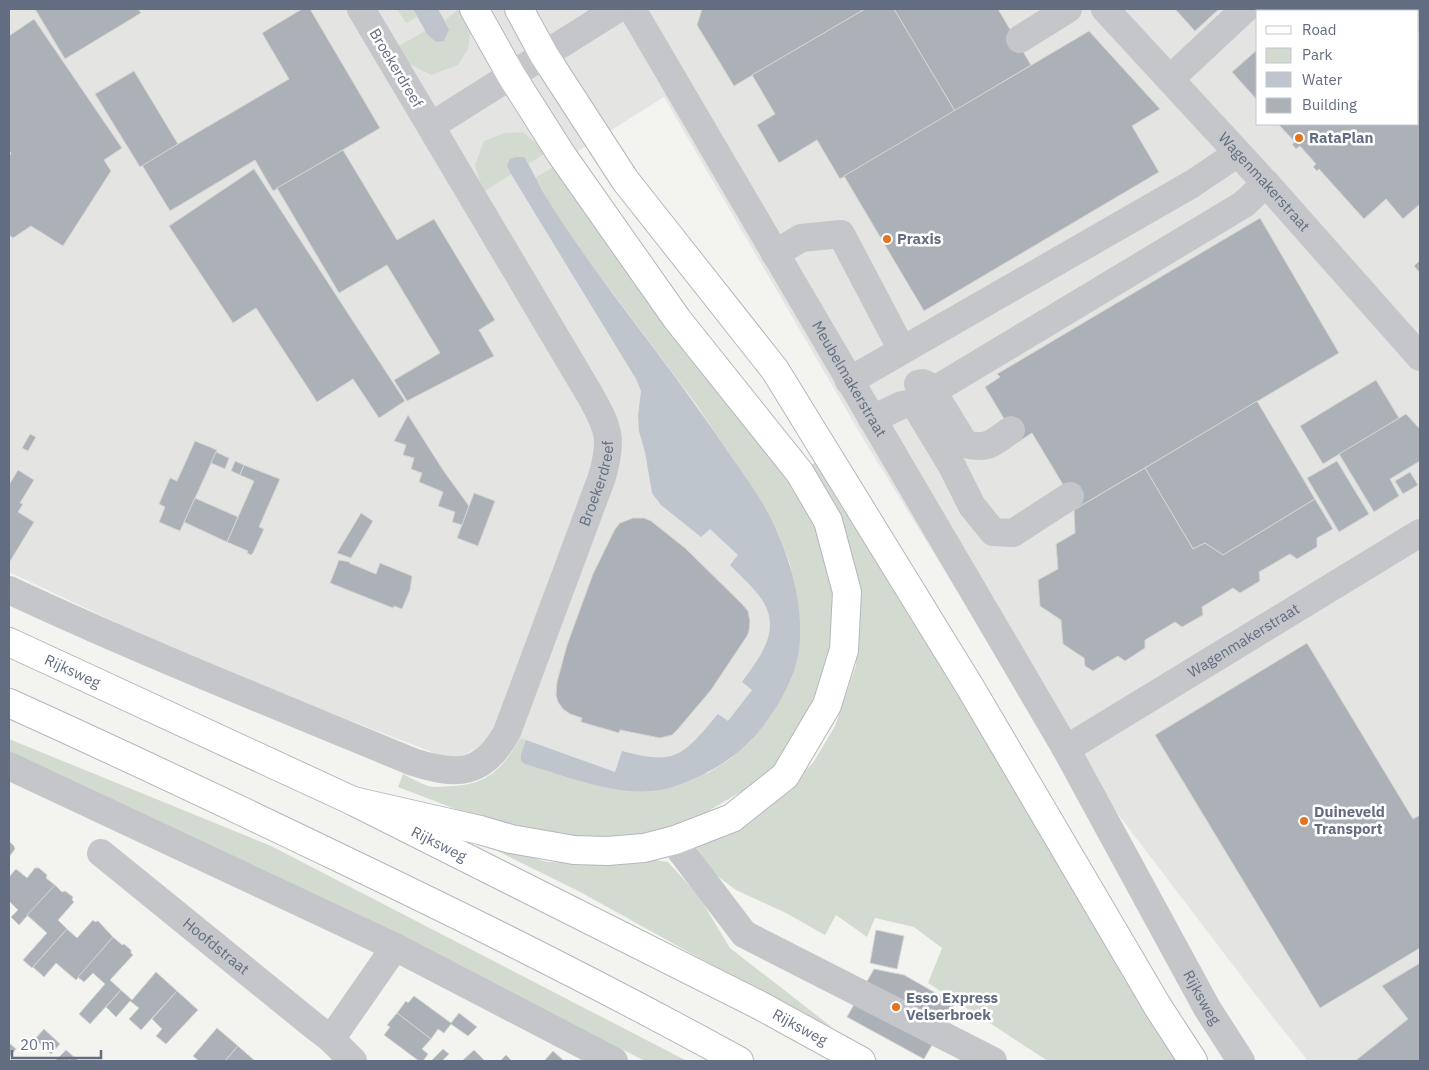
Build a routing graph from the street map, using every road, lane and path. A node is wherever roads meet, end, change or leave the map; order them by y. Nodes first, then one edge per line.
1 (361, 9) edge
2 (474, 9) edge
3 (519, 9) edge
4 (617, 9) edge
5 (632, 9) edge
6 (1068, 9) edge
7 (1105, 9) edge
8 (1245, 9) edge
9 (1020, 39) dead end
10 (544, 55) junction
11 (511, 75) junction
12 (1170, 79) junction
13 (431, 126) junction
14 (1238, 153) junction
15 (1266, 183) junction
16 (775, 254) junction
17 (902, 350) junction
18 (1420, 357) edge
19 (933, 391) junction
20 (861, 401) junction
21 (1011, 430) dead end
22 (1070, 496) dead end
23 (1420, 533) edge
24 (9, 590) edge
25 (9, 642) edge
26 (9, 703) edge
27 (1066, 749) junction
28 (9, 766) edge
29 (354, 801) junction
30 (675, 840) junction
31 (101, 852) dead end
32 (395, 946) junction
33 (331, 1039) junction
34 (354, 1061) edge
35 (614, 1061) edge
36 (739, 1061) edge
37 (861, 1061) edge
38 (993, 1061) edge
39 (1193, 1061) edge
40 (1241, 1061) edge

1 - 13 street, Broekerdreef
2 - 11 main road
3 - 10 main road
4 - 10 street
5 - 16 street, Meubelmakerstraat
6 - 9 street
7 - 12 street, Wagenmakerstraat
8 - 12 street
10 - 11 street
10 - 39 main road
11 - 13 street
11 - 30 main road
12 - 14 street, Wagenmakerstraat
13 - 24 street, Broekerdreef
14 - 15 street, Wagenmakerstraat
14 - 17 street
15 - 18 street, Wagenmakerstraat
15 - 19 street
16 - 17 street
16 - 20 street, Meubelmakerstraat
17 - 20 street
19 - 20 street
19 - 21 street
20 - 22 street
20 - 27 street, Meubelmakerstraat
23 - 27 street, Wagenmakerstraat
25 - 29 main road, Rijksweg
26 - 36 main road
27 - 40 street, Rijksweg
28 - 32 street
29 - 30 main road
29 - 37 main road, Rijksweg
30 - 38 street
31 - 33 street, Hoofdstraat
32 - 33 street
32 - 35 street
33 - 34 street, Hoofdstraat

